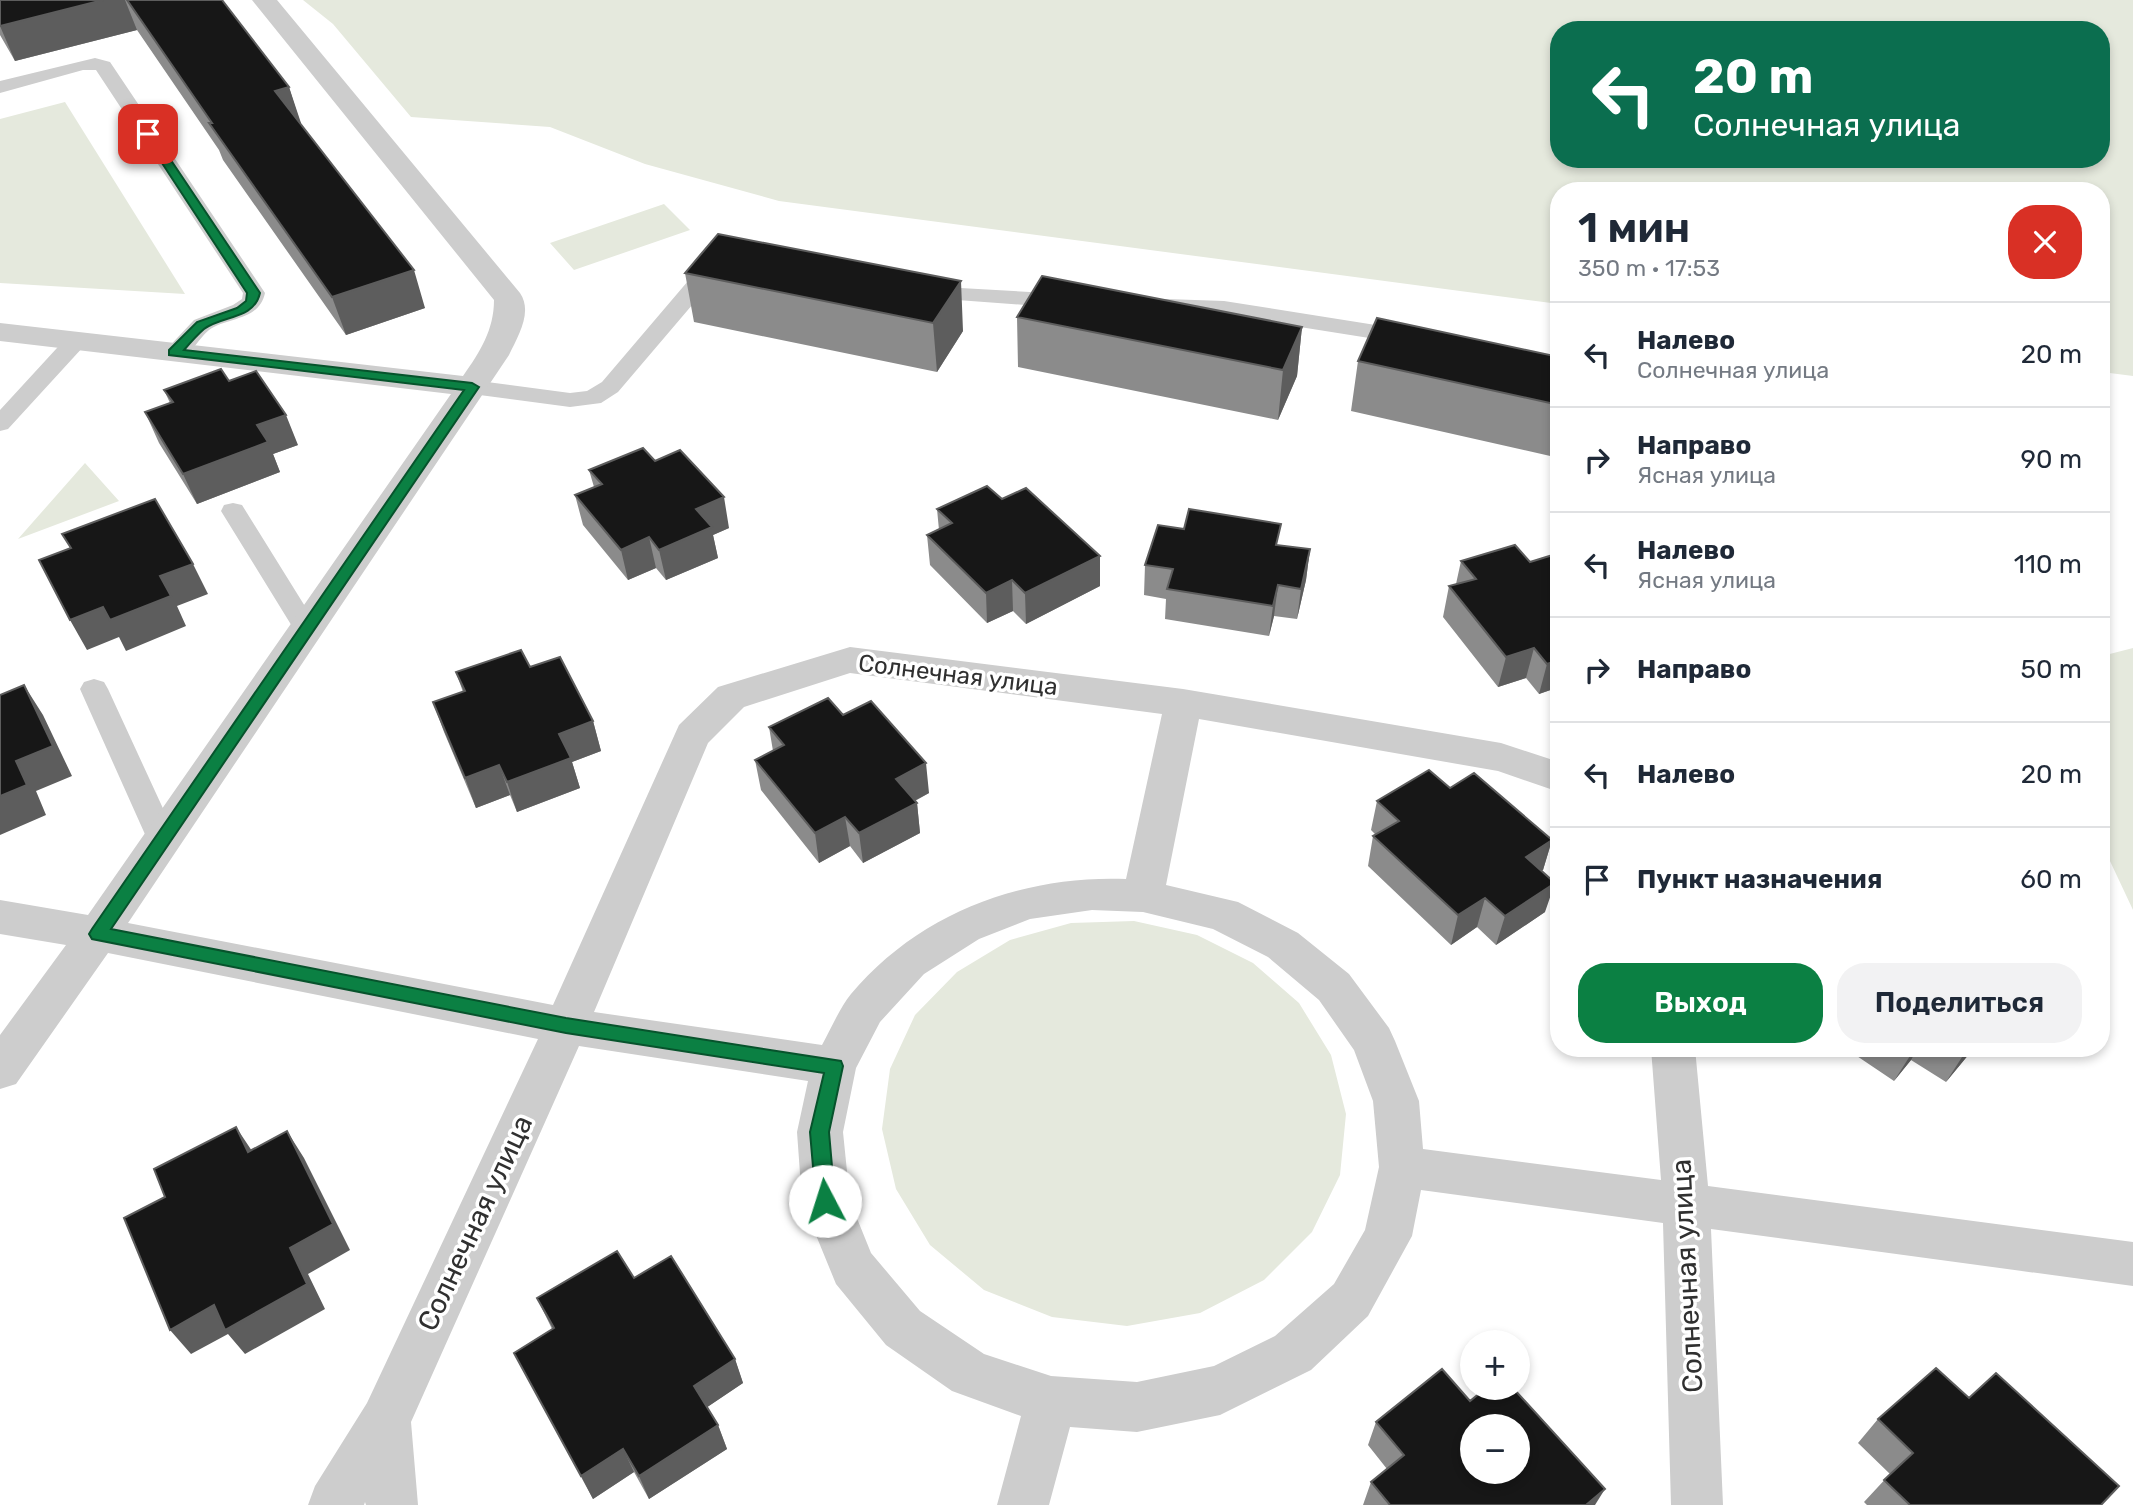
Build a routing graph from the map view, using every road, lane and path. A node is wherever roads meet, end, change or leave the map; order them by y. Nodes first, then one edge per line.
1 (264, 0) edge
2 (0, 87) edge
3 (741, 269) edge
4 (901, 289) edge
5 (1089, 302) edge
6 (1143, 305) edge
7 (0, 332) edge
8 (1425, 339) edge
9 (76, 341) junction
10 (174, 353) junction
11 (472, 387) junction
12 (0, 424) edge
13 (233, 511) dead end
14 (307, 630) junction
15 (94, 689) dead end
16 (1183, 703) junction
17 (1550, 774) edge
18 (163, 841) junction
19 (1143, 897) junction
20 (0, 917) edge
21 (98, 934) junction
22 (566, 1026) junction
23 (1674, 1057) edge
24 (834, 1066) junction
25 (0, 1070) edge
26 (1402, 1167) junction
27 (1686, 1203) junction
28 (2133, 1264) edge
29 (1051, 1401) junction
30 (385, 1421) junction
31 (334, 1505) edge
32 (392, 1505) edge
33 (1023, 1505) edge
34 (1697, 1505) edge

1 - 11 street
2 - 10 lane
3 - 11 lane
4 - 5 lane
6 - 8 lane
7 - 9 street
9 - 10 street
9 - 12 lane
10 - 11 street
11 - 14 street
13 - 14 lane
14 - 18 street
15 - 18 lane
16 - 17 street, Солнечная улица
16 - 19 street
16 - 22 street, Солнечная улица
18 - 21 street
19 - 24 street
19 - 26 street
20 - 21 street
21 - 22 street
21 - 25 street
22 - 24 street
22 - 30 street, Солнечная улица
23 - 27 street, Солнечная улица
24 - 29 street
26 - 27 street
26 - 29 street
27 - 28 street
27 - 34 street, Солнечная улица
29 - 33 street
30 - 31 street, Солнечная улица
30 - 32 street, Солнечная улица

